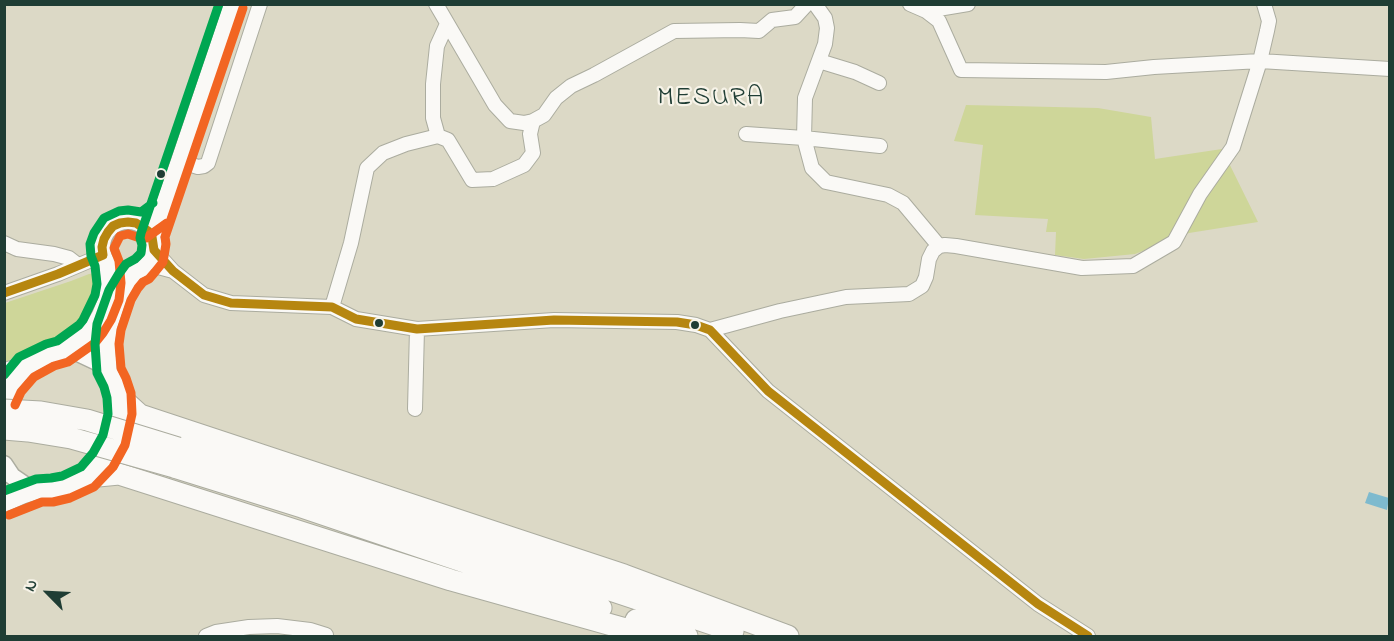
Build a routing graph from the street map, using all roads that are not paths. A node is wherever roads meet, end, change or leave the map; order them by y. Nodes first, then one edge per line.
1 (232, 4) edge
2 (260, 4) edge
3 (436, 4) edge
4 (807, 4) edge
5 (815, 4) edge
6 (910, 4) edge
7 (968, 4) edge
8 (1264, 4) edge
9 (926, 11) junction
10 (447, 24) junction
11 (819, 61) junction
12 (1260, 61) junction
13 (1389, 69) edge
14 (879, 83) dead end
15 (529, 126) junction
16 (746, 134) dead end
17 (438, 136) junction
18 (804, 138) junction
19 (880, 146) dead end
20 (179, 161) junction
21 (4, 243) edge
22 (939, 246) junction
23 (146, 250) junction
24 (106, 259) junction
25 (78, 264) junction
26 (4, 293) edge
27 (332, 307) junction
28 (417, 329) junction
29 (710, 330) junction
30 (62, 352) junction
31 (26, 367) junction
32 (109, 372) junction
33 (4, 374) edge
34 (119, 396) junction
35 (4, 400) edge
36 (415, 409) dead end
37 (4, 410) edge
38 (4, 429) edge
39 (176, 458) junction
40 (5, 466) edge
41 (88, 477) junction
42 (40, 490) junction
43 (4, 504) edge
44 (326, 635) edge
45 (206, 636) edge
46 (651, 636) edge
47 (687, 636) edge
48 (751, 636) edge
49 (788, 636) edge
50 (1088, 636) edge

1 - 20 street
2 - 20 street
3 - 10 street
4 - 15 street
5 - 11 street
6 - 9 street
7 - 9 street
8 - 12 street
9 - 12 street
10 - 15 street
10 - 17 street
11 - 14 street
11 - 18 street
12 - 13 street
12 - 22 street
15 - 17 street
16 - 18 street
17 - 27 street
18 - 19 street
18 - 22 street
20 - 23 street
21 - 25 street
22 - 29 street
23 - 24 street
23 - 24 street
23 - 27 street
23 - 32 street
24 - 25 street
24 - 30 street
25 - 26 street
27 - 28 street
28 - 29 street
28 - 36 street
29 - 50 street
30 - 31 street
30 - 32 street
31 - 33 highway
31 - 35 street
32 - 34 street
34 - 41 street
34 - 49 highway
37 - 39 highway, bridge
38 - 39 highway, bridge
39 - 47 highway
39 - 48 highway
40 - 42 street
41 - 42 street
41 - 46 highway
42 - 43 street
44 - 45 street

